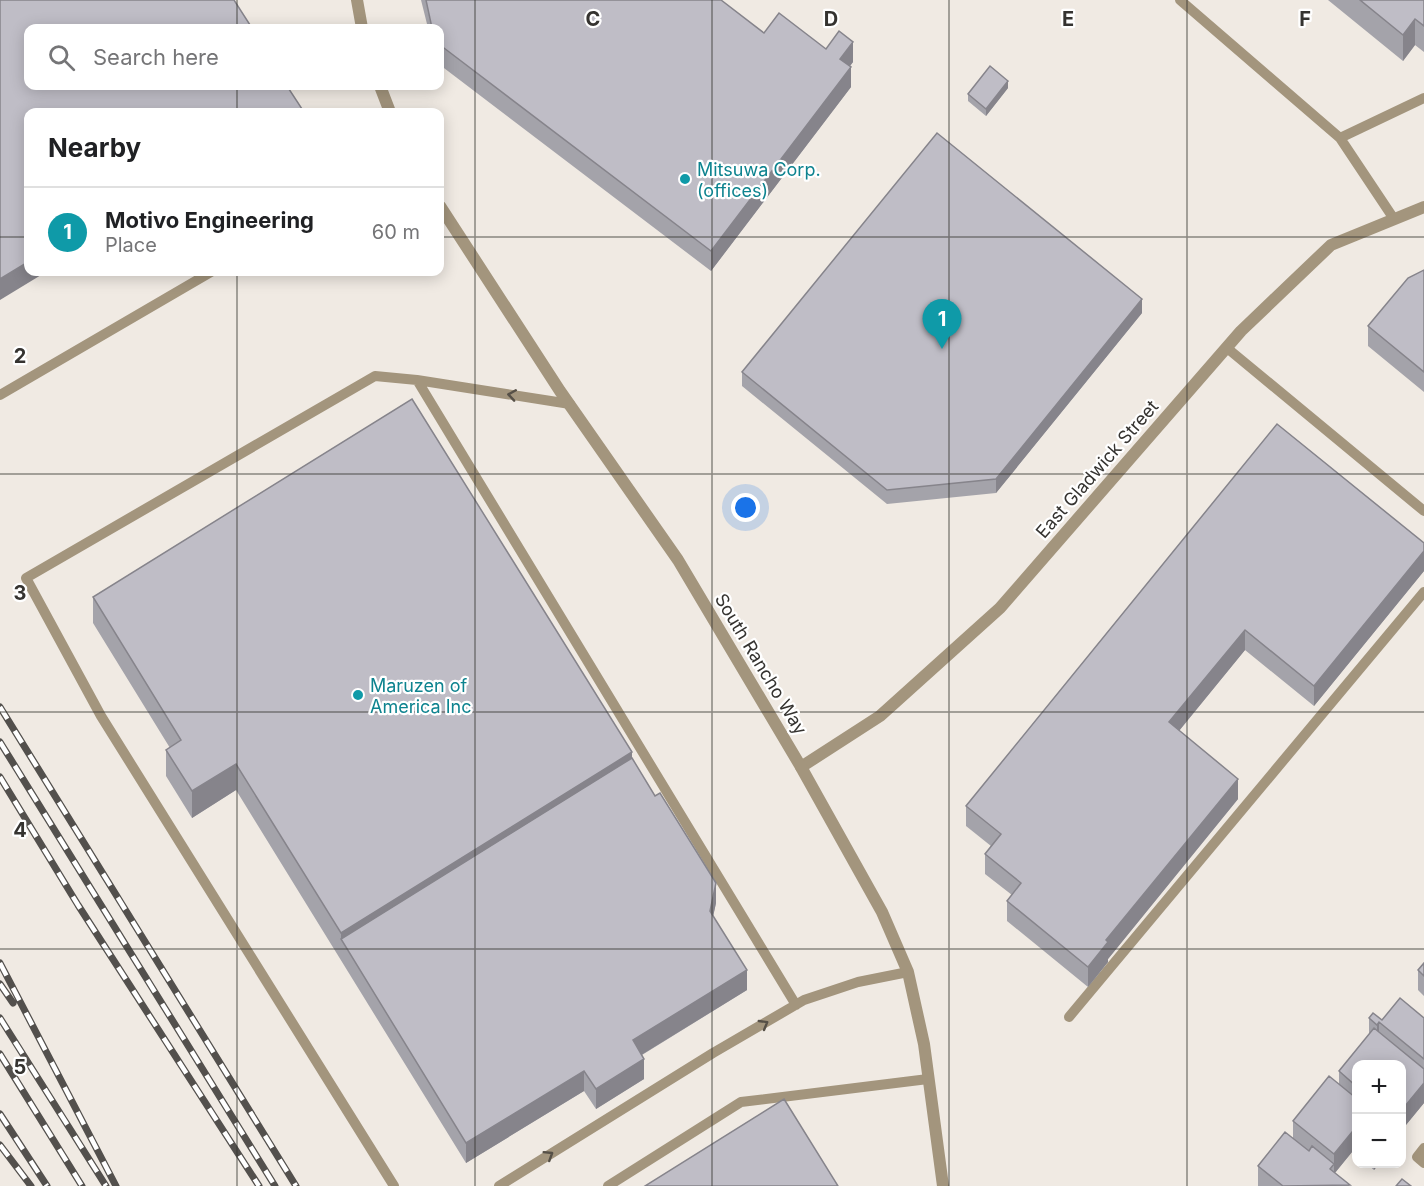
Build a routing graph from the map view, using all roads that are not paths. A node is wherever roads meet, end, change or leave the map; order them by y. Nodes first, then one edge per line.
1 (357, 0) edge
2 (1180, 0) edge
3 (361, 24) edge
4 (382, 90) edge
5 (1424, 98) edge
6 (388, 108) edge
7 (1340, 138) junction
8 (1424, 207) edge
9 (444, 212) edge
10 (1394, 219) junction
11 (203, 276) edge
12 (1227, 348) junction
13 (417, 380) junction
14 (0, 395) edge
15 (570, 404) junction
16 (1424, 511) edge
17 (1424, 592) edge
18 (801, 767) junction
19 (908, 972) junction
20 (796, 1005) junction
21 (1070, 1017) dead end
22 (928, 1079) junction
23 (1424, 1148) edge
24 (1424, 1162) edge
25 (394, 1186) edge
26 (500, 1186) edge
27 (608, 1186) edge
28 (943, 1186) edge

1 - 3 street
2 - 7 lane
4 - 6 street
5 - 7 lane
7 - 10 lane
8 - 10 street, East Gladwick Street
9 - 15 street, South Rancho Way
10 - 12 street, East Gladwick Street
11 - 14 lane
12 - 16 lane
12 - 18 street, East Gladwick Street
15 -> 13 lane
13 - 20 lane
13 - 25 lane
15 - 18 street, South Rancho Way
17 - 21 lane
18 - 19 street, South Rancho Way
19 - 20 lane
19 - 22 street, South Rancho Way
26 -> 20 lane
22 - 27 lane
22 - 28 street, South Rancho Way
23 - 24 lane

